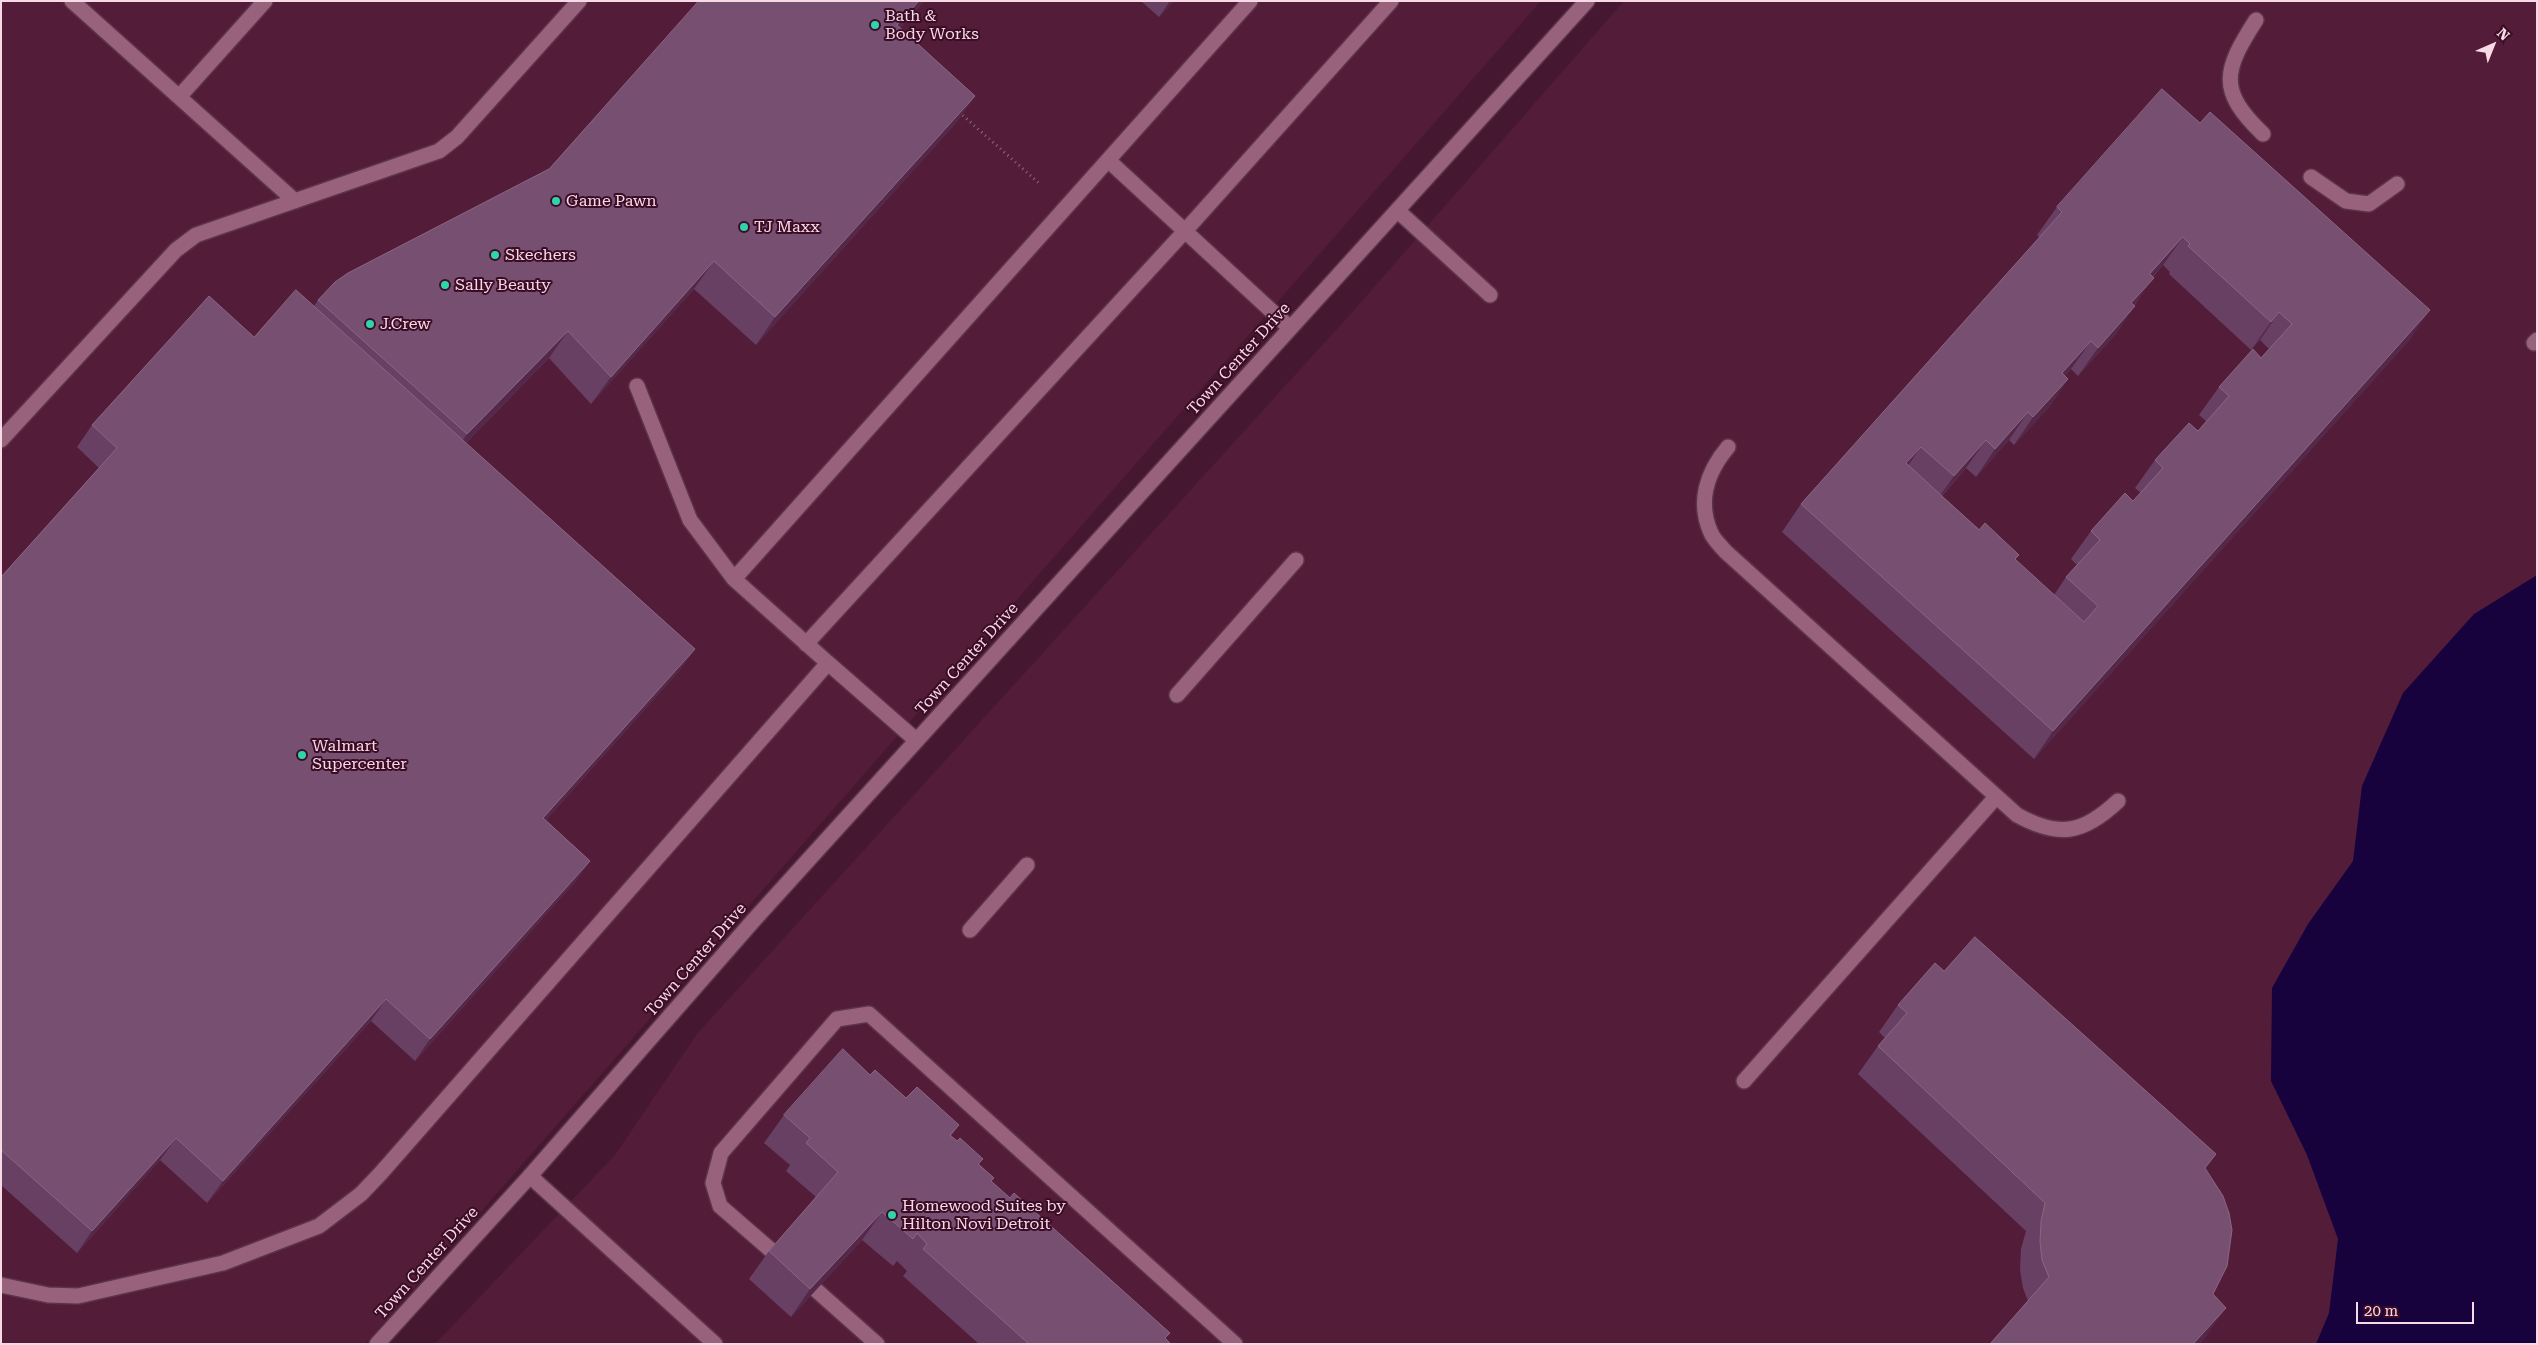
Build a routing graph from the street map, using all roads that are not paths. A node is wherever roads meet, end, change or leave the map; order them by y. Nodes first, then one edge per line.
1 (72, 1) edge
2 (265, 1) edge
3 (579, 1) edge
4 (1250, 1) edge
5 (1391, 1) edge
6 (1587, 1) edge
7 (2256, 20) dead end
8 (179, 97) junction
9 (2262, 134) dead end
10 (1109, 161) junction
11 (2311, 177) dead end
12 (2398, 184) dead end
13 (295, 201) junction
14 (1398, 212) junction
15 (1185, 231) junction
16 (1490, 296) dead end
17 (1290, 328) junction
18 (637, 386) dead end
19 (1, 440) edge
20 (1728, 447) dead end
21 (1296, 560) dead end
22 (734, 579) junction
23 (806, 644) junction
24 (828, 663) junction
25 (1177, 695) dead end
26 (916, 740) junction
27 (1996, 797) junction
28 (2118, 802) dead end
29 (1027, 864) dead end
30 (970, 930) dead end
31 (1744, 1081) dead end
32 (530, 1176) junction
33 (773, 1252) edge
34 (4, 1290) edge
35 (816, 1290) edge
36 (377, 1344) edge
37 (715, 1344) edge
38 (878, 1344) edge
39 (1235, 1344) edge

1 - 8 street
2 - 8 street
3 - 13 street
4 - 10 street
5 - 15 street
6 - 14 street, Town Center Drive
7 - 9 street
8 - 13 street
10 - 15 street
10 - 22 street
11 - 12 street
13 - 19 street
14 - 16 street
14 - 17 street, Town Center Drive
15 - 17 street
15 - 23 street
17 - 26 street, Town Center Drive
18 - 22 street
20 - 27 street
21 - 25 street
22 - 23 street
23 - 24 street
24 - 26 street
24 - 34 street
26 - 32 street, Town Center Drive
27 - 28 street
27 - 31 street
29 - 30 street
32 - 36 street, Town Center Drive
32 - 37 street
33 - 39 street
35 - 38 street

